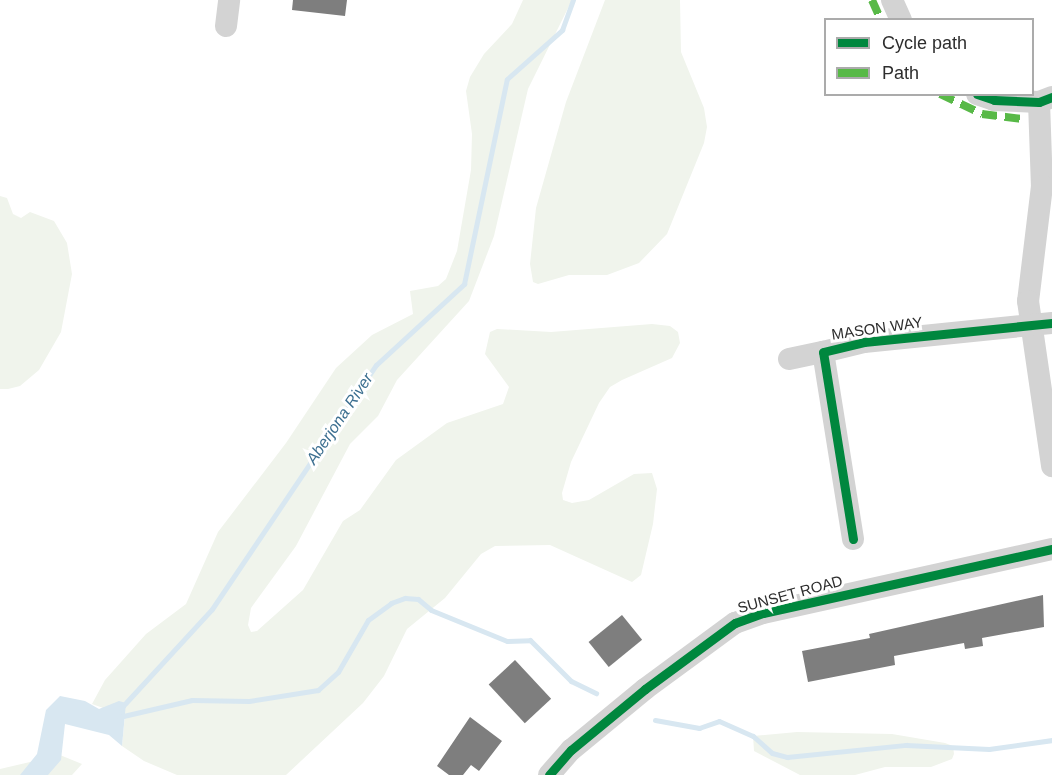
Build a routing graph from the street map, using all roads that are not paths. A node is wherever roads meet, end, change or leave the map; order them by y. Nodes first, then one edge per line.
1 (229, 0) edge
2 (892, 0) edge
3 (900, 18) edge
4 (226, 26) dead end
5 (983, 96) edge
6 (1045, 99) edge
7 (1052, 323) edge
8 (1029, 326) junction
9 (823, 352) junction
10 (789, 359) dead end
11 (1052, 466) edge
12 (853, 538) dead end
13 (1052, 549) edge
14 (549, 775) edge

1 - 4 street
2 - 3 street
5 - 6 street
6 - 8 street
7 - 8 street, MASON WAY
8 - 9 street, MASON WAY
8 - 11 street
9 - 10 street, MASON WAY
9 - 12 street, MASON WAY
13 - 14 street, SUNSET ROAD

